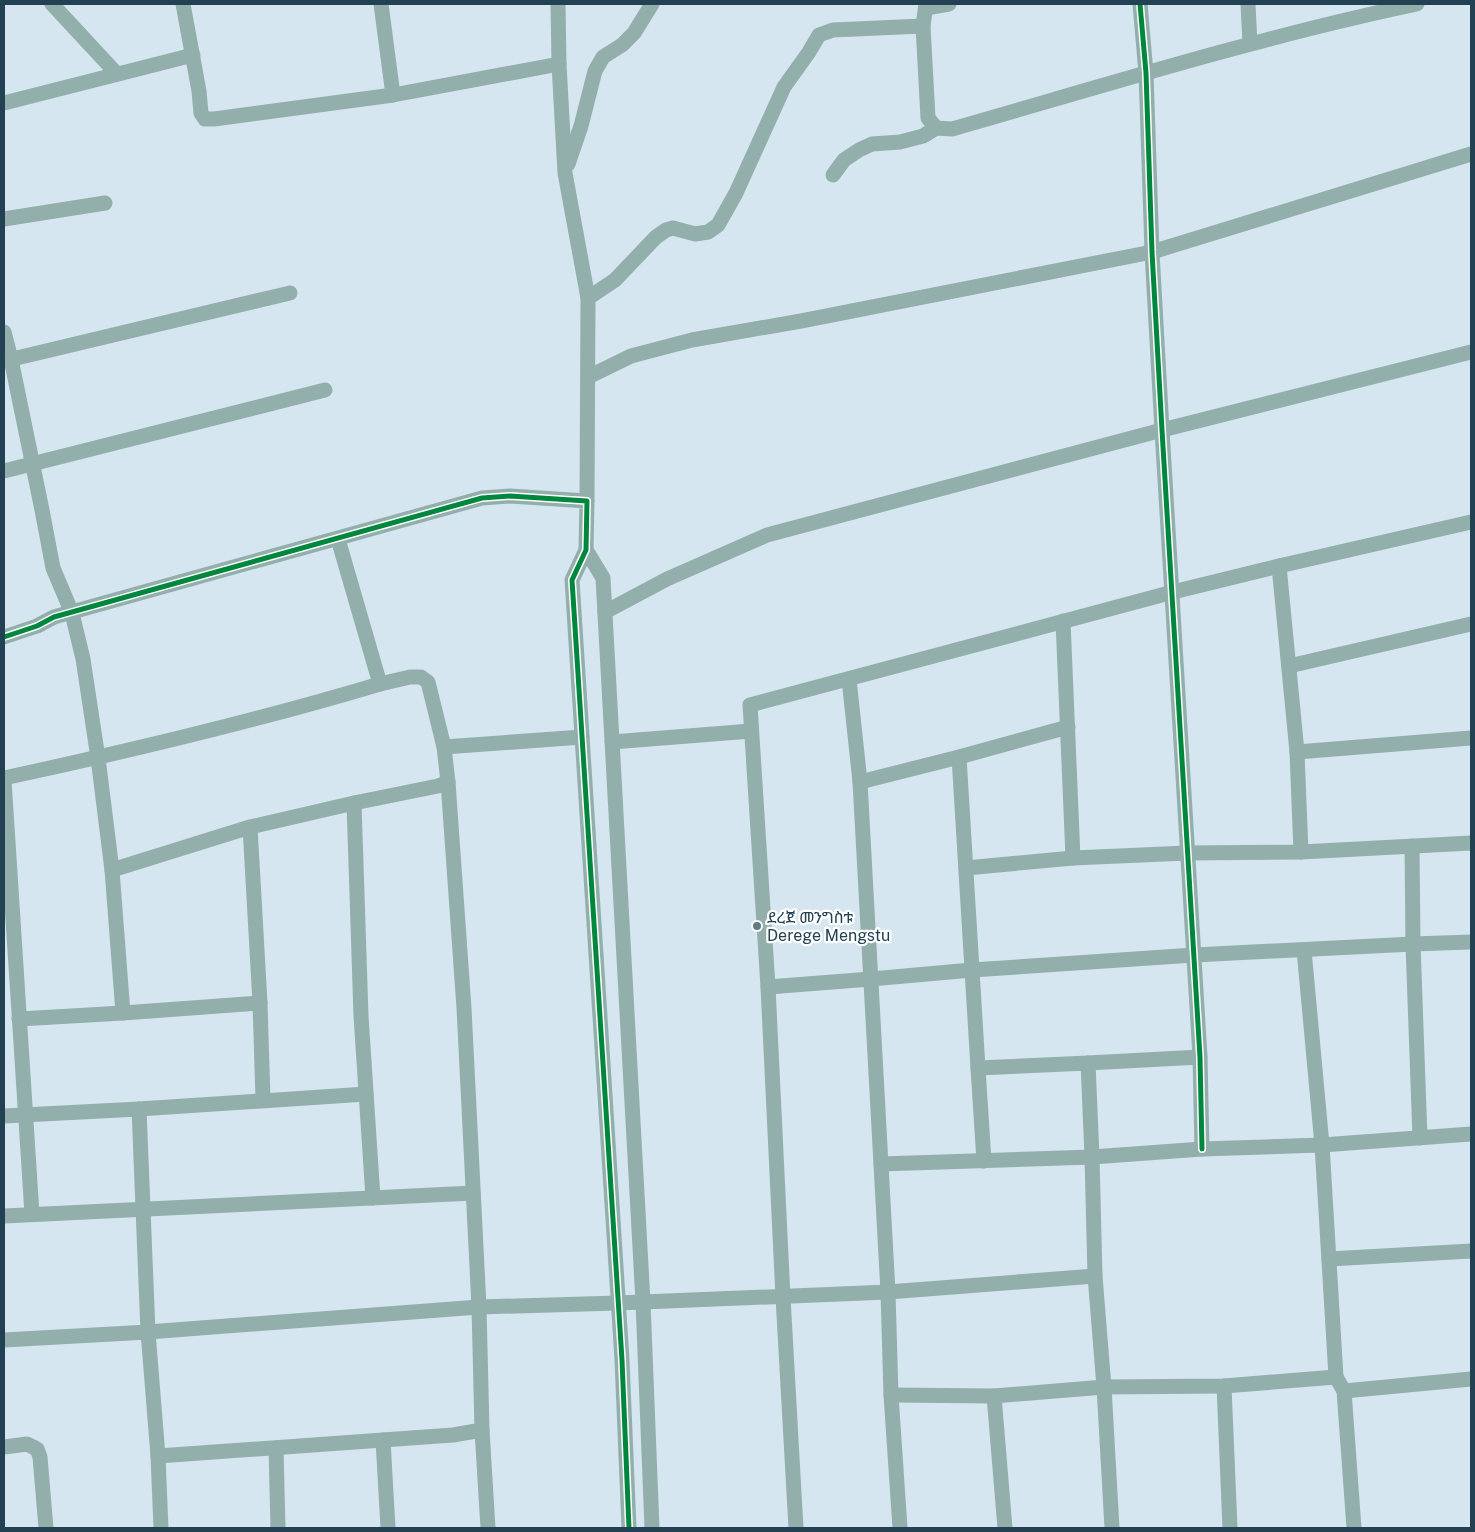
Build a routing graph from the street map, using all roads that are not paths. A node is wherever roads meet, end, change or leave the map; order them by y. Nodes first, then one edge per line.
1 (52, 4) edge
2 (183, 4) edge
3 (381, 4) edge
4 (558, 4) edge
5 (652, 4) edge
6 (949, 4) edge
7 (1140, 4) edge
8 (1248, 4) edge
9 (1417, 4) edge
10 (926, 6) edge
11 (1345, 11) edge
12 (923, 26) junction
13 (1250, 44) junction
14 (193, 55) junction
15 (559, 64) junction
16 (1146, 73) junction
17 (117, 74) junction
18 (393, 95) junction
19 (4, 103) edge
20 (936, 128) junction
21 (1471, 154) edge
22 (565, 173) junction
23 (833, 176) dead end
24 (105, 203) dead end
25 (4, 219) edge
26 (1152, 252) junction
27 (290, 293) dead end
28 (588, 298) junction
29 (4, 332) edge
30 (1471, 352) edge
31 (7, 360) edge
32 (588, 377) junction
33 (326, 390) dead end
34 (1162, 430) junction
35 (32, 464) junction
36 (4, 470) edge
37 (587, 501) junction
38 (1471, 522) edge
39 (338, 539) junction
40 (586, 550) junction
41 (1279, 566) junction
42 (1173, 592) junction
43 (72, 612) junction
44 (605, 612) junction
45 (1063, 621) junction
46 (1471, 624) edge
47 (4, 637) edge
48 (1289, 666) junction
49 (849, 678) junction
50 (380, 684) junction
51 (1068, 727) junction
52 (751, 731) junction
53 (582, 737) junction
54 (1471, 738) edge
55 (612, 742) junction
56 (444, 747) junction
57 (1297, 752) junction
58 (959, 757) junction
59 (98, 758) junction
60 (4, 779) edge
61 (448, 782) junction
62 (860, 782) junction
63 (354, 803) junction
64 (250, 827) junction
65 (1471, 842) edge
66 (1412, 846) junction
67 (1301, 852) junction
68 (1187, 853) junction
69 (1073, 858) junction
70 (966, 868) junction
71 (112, 870) junction
72 (7, 887) edge
73 (1471, 942) edge
74 (1412, 944) junction
75 (1304, 950) junction
76 (1194, 955) junction
77 (972, 970) junction
78 (871, 979) junction
79 (768, 987) junction
80 (260, 1003) junction
81 (123, 1013) junction
82 (18, 1019) junction
83 (1200, 1057) junction
84 (1088, 1063) junction
85 (978, 1068) junction
86 (366, 1094) junction
87 (263, 1100) junction
88 (139, 1109) junction
89 (24, 1114) junction
90 (4, 1116) edge
91 (1471, 1134) edge
92 (1420, 1138) junction
93 (1322, 1145) junction
94 (1202, 1149) junction
95 (1092, 1157) junction
96 (984, 1161) junction
97 (881, 1164) junction
98 (473, 1193) junction
99 (373, 1198) junction
100 (142, 1209) junction
101 (32, 1214) junction
102 (4, 1216) edge
103 (1471, 1251) edge
104 (1329, 1259) junction
105 (1095, 1276) junction
106 (888, 1292) junction
107 (783, 1297) junction
108 (642, 1302) junction
109 (618, 1303) junction
110 (479, 1307) junction
111 (148, 1332) junction
112 (4, 1340) edge
113 (1336, 1377) junction
114 (1471, 1379) edge
115 (1224, 1386) junction
116 (1104, 1387) junction
117 (1344, 1391) junction
118 (891, 1395) junction
119 (994, 1396) junction
120 (482, 1430) junction
121 (383, 1440) junction
122 (4, 1447) edge
123 (276, 1448) junction
124 (158, 1456) junction
125 (46, 1528) edge
126 (162, 1528) edge
127 (278, 1528) edge
128 (388, 1528) edge
129 (488, 1528) edge
130 (630, 1528) edge
131 (652, 1528) edge
132 (796, 1528) edge
133 (900, 1528) edge
134 (1005, 1528) edge
135 (1112, 1528) edge
136 (1230, 1528) edge
137 (1354, 1528) edge

1 - 17 street
2 - 14 street
3 - 18 street
4 - 15 street
5 - 22 street
6 - 10 street
7 - 16 street
8 - 13 street
9 - 11 street
10 - 12 street
11 - 13 street
12 - 20 street
12 - 28 street
13 - 16 street
14 - 17 street
14 - 18 street
15 - 18 street
15 - 22 street
16 - 20 street
16 - 26 street
17 - 19 street
20 - 23 street
21 - 26 street
22 - 28 street
24 - 25 street
26 - 32 street
26 - 34 street
27 - 31 street
28 - 32 street
29 - 31 street
30 - 34 street
31 - 35 street
32 - 37 street
33 - 35 street
34 - 42 street
34 - 44 street
35 - 36 street
35 - 43 street
37 - 39 street
37 - 40 street
38 - 41 street
39 - 43 street
39 - 50 street
40 - 44 street
40 - 53 street
41 - 42 street
41 - 48 street
42 - 45 street
42 - 68 street
43 - 47 street
43 - 59 street
44 - 55 street
45 - 49 street
45 - 51 street
46 - 48 street
48 - 57 street
49 - 52 street
49 - 62 street
50 - 56 street
50 - 59 street
51 - 58 street
51 - 69 street
52 - 55 street
52 - 79 street
53 - 56 street
53 - 109 street
54 - 57 street
55 - 108 street
56 - 61 street
57 - 67 street
58 - 62 street
58 - 70 street
59 - 60 street
59 - 71 street
60 - 72 street
61 - 63 street
61 - 98 street
62 - 78 street
63 - 64 street
63 - 86 street
64 - 71 street
64 - 80 street
65 - 66 street
66 - 67 street
66 - 74 street
67 - 68 street
68 - 69 street
68 - 76 street
69 - 70 street
70 - 77 street
71 - 81 street
72 - 82 street
73 - 74 street
74 - 75 street
74 - 92 street
75 - 76 street
75 - 93 street
76 - 77 street
76 - 83 street
77 - 78 street
77 - 85 street
78 - 79 street
78 - 97 street
79 - 107 street
80 - 81 street
80 - 87 street
81 - 82 street
82 - 89 street
83 - 84 street
83 - 94 street
84 - 85 street
84 - 95 street
85 - 96 street
86 - 87 street
86 - 99 street
87 - 88 street
88 - 89 street
88 - 100 street
89 - 90 street
89 - 101 street
91 - 92 street
92 - 93 street
93 - 94 street
93 - 104 street
94 - 95 street
95 - 96 street
95 - 105 street
96 - 97 street
97 - 106 street
98 - 99 street
98 - 110 street
99 - 100 street
100 - 101 street
100 - 111 street
101 - 102 street
103 - 104 street
104 - 113 street
105 - 106 street
105 - 116 street
106 - 107 street
106 - 118 street
107 - 108 street
107 - 132 street
108 - 109 street
108 - 131 street
109 - 110 street
109 - 130 street
110 - 111 street
110 - 120 street
111 - 112 street
111 - 124 street
113 - 115 street
113 - 117 street
114 - 117 street
115 - 116 street
115 - 136 street
116 - 119 street
116 - 135 street
117 - 137 street
118 - 119 street
118 - 133 street
119 - 134 street
120 - 121 street
120 - 129 street
121 - 123 street
121 - 128 street
122 - 125 street
123 - 124 street
123 - 127 street
124 - 126 street

